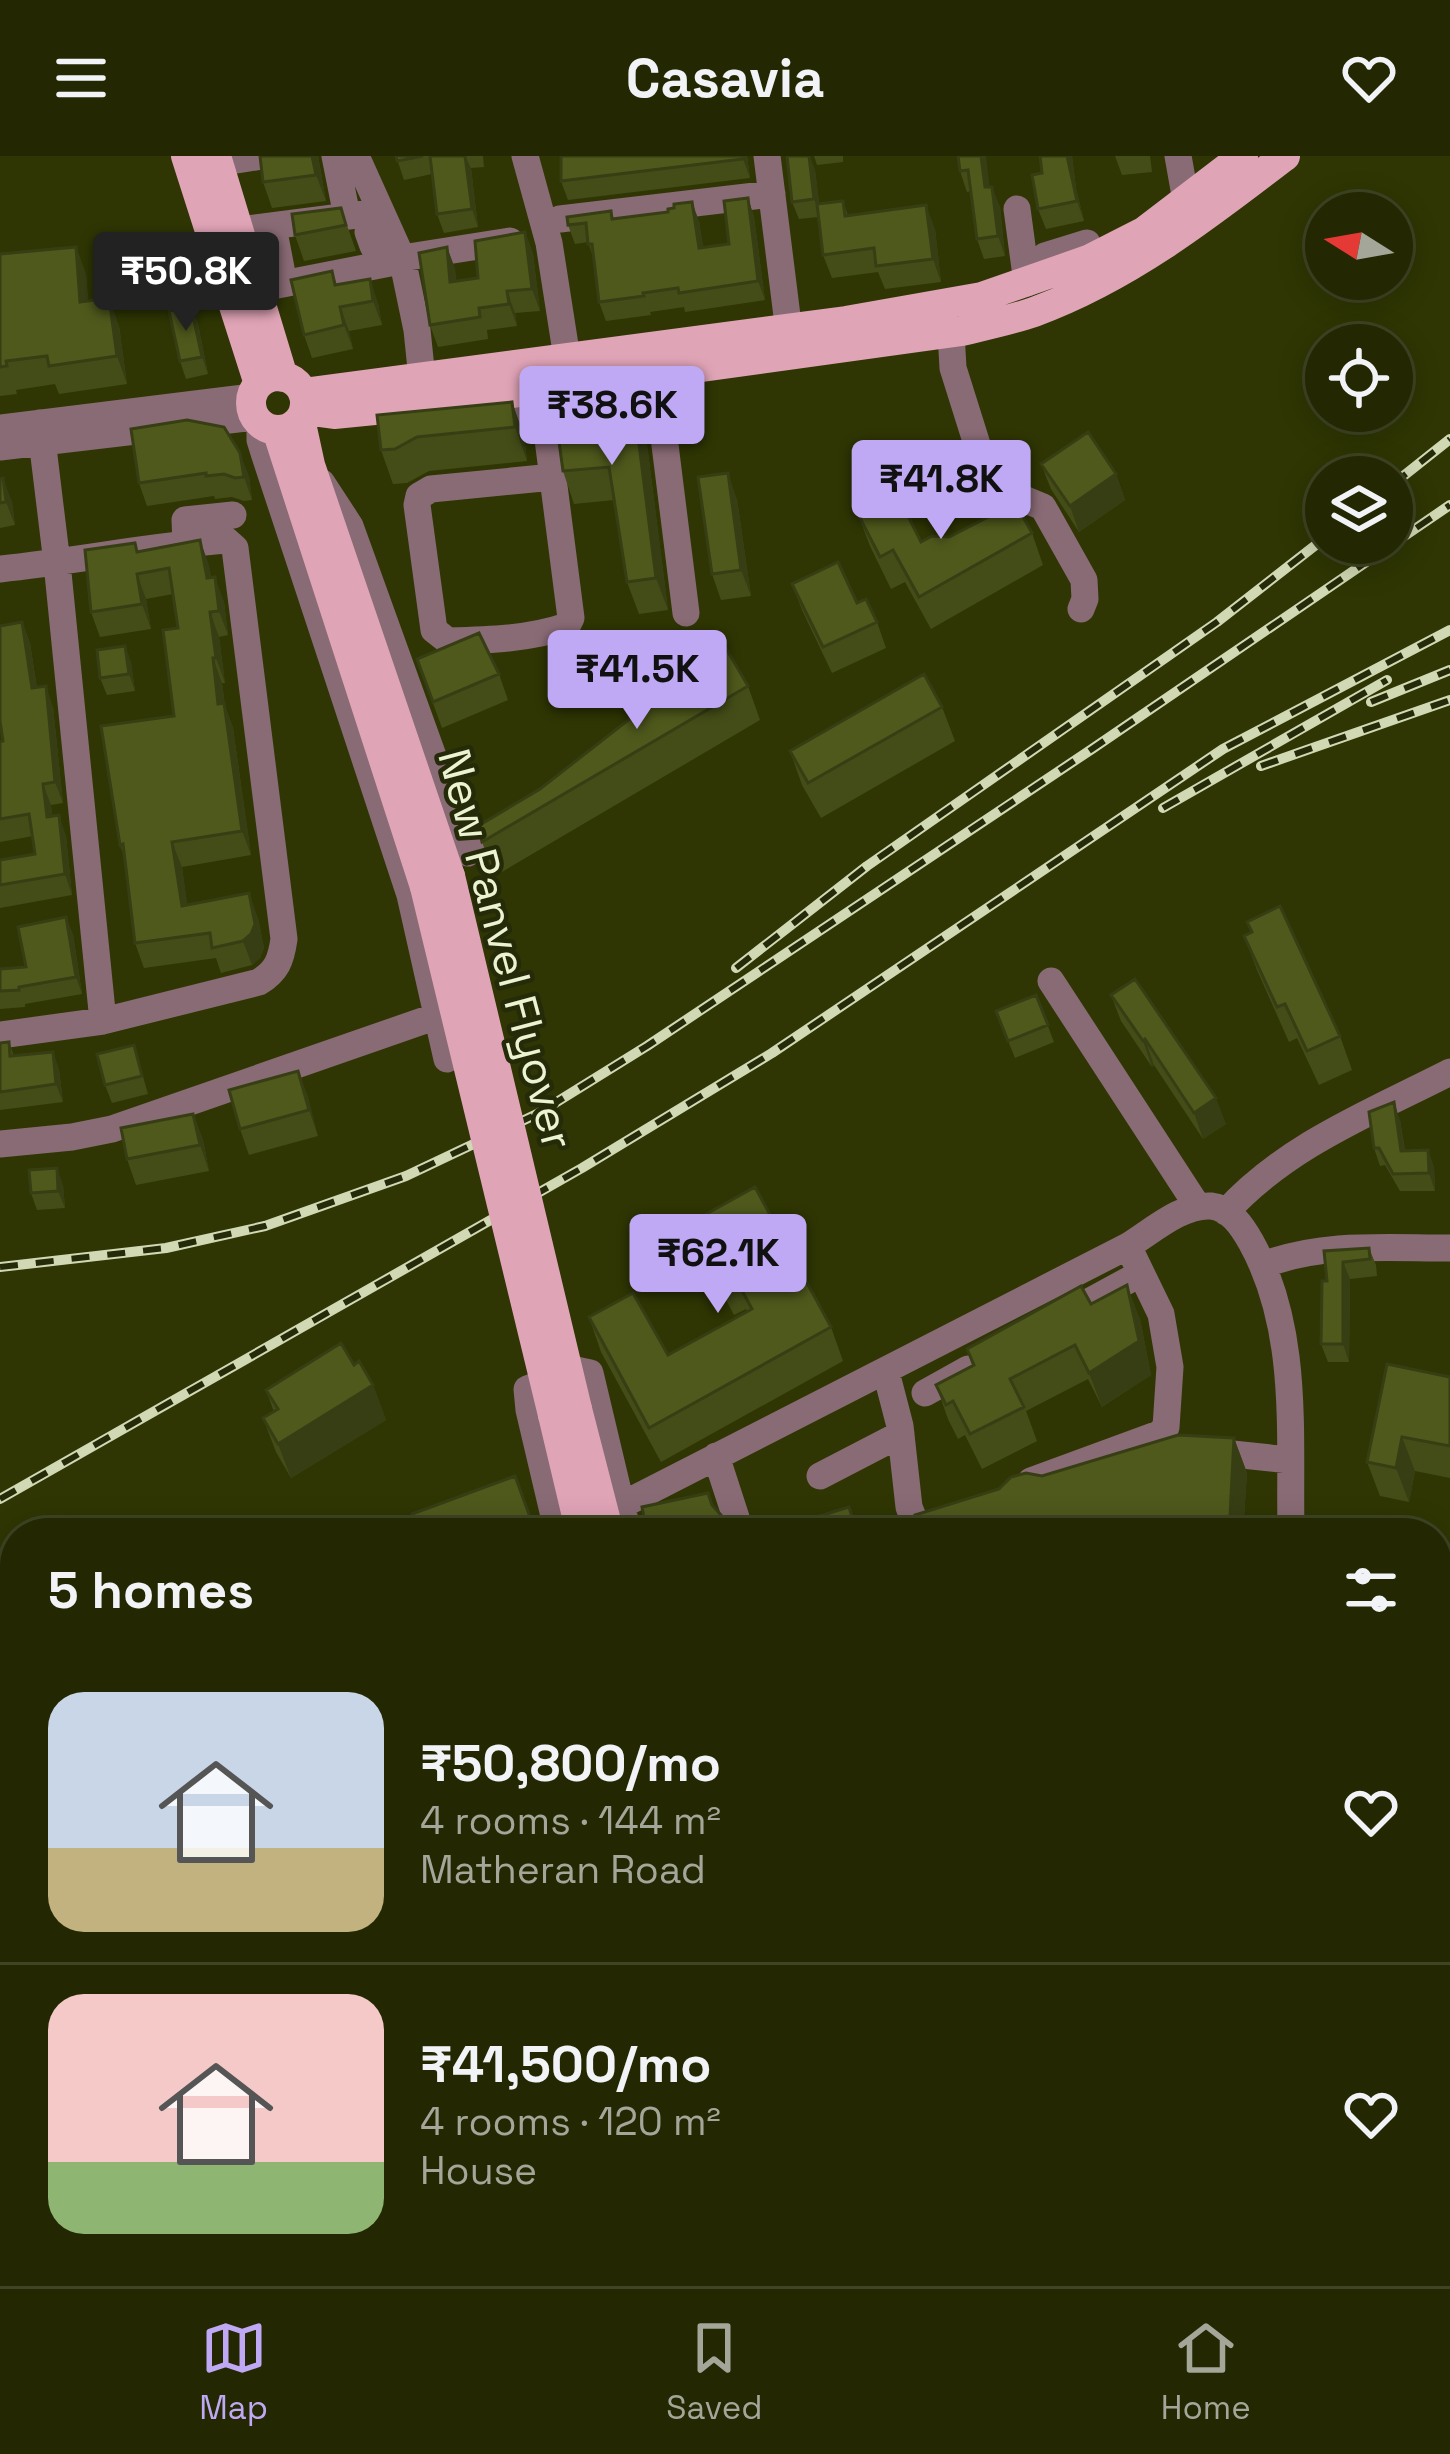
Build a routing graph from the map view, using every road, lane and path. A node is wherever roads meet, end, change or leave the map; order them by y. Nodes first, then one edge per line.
1 (186, 156) edge
2 (262, 156) edge
3 (335, 156) edge
4 (356, 156) edge
5 (525, 156) edge
6 (767, 156) edge
7 (1178, 156) edge
8 (1243, 156) edge
9 (1285, 156) edge
10 (217, 160) edge
11 (772, 194) junction
12 (1186, 201) junction
13 (345, 206) junction
14 (1017, 209) dead end
15 (560, 219) dead end
16 (378, 220) junction
17 (248, 228) junction
18 (526, 238) edge
19 (1087, 245) junction
20 (1045, 256) dead end
21 (402, 258) junction
22 (281, 268) dead end
23 (1027, 283) junction
24 (257, 289) junction
25 (951, 333) junction
26 (790, 342) junction
27 (567, 358) junction
28 (656, 373) junction
29 (543, 402) junction
30 (277, 406) junction
31 (421, 411) junction
32 (0, 428) edge
33 (41, 432) junction
34 (0, 447) edge
35 (300, 468) junction
36 (553, 477) junction
37 (1012, 494) junction
38 (233, 514) dead end
39 (1001, 525) edge
40 (186, 543) junction
41 (57, 563) junction
42 (0, 569) edge
43 (1081, 609) dead end
44 (686, 613) dead end
45 (541, 809) edge
46 (1051, 981) dead end
47 (437, 1016) junction
48 (104, 1021) junction
49 (0, 1035) edge
50 (447, 1059) dead end
51 (1450, 1072) edge
52 (0, 1144) edge
53 (1198, 1207) junction
54 (1226, 1211) junction
55 (1128, 1246) junction
56 (1450, 1248) edge
57 (1263, 1265) junction
58 (1140, 1274) junction
59 (1042, 1328) edge
60 (984, 1360) edge
61 (896, 1366) junction
62 (565, 1412) junction
63 (901, 1434) junction
64 (716, 1456) junction
65 (1289, 1460) junction
66 (820, 1476) dead end
67 (554, 1518) edge
68 (579, 1518) edge
69 (617, 1518) edge
70 (619, 1518) edge
71 (628, 1518) edge
72 (735, 1518) edge
73 (917, 1518) edge
74 (1291, 1518) edge

1 - 30 main road
2 - 10 street
3 - 13 street
4 - 16 street
5 - 27 street
6 - 11 street
7 - 12 street
8 - 12 main road
9 - 25 main road
10 - 17 main road
11 - 15 street
11 - 26 street
12 - 19 main road
13 - 16 street
13 - 17 street
14 - 23 street
16 - 17 street
16 - 21 street
17 - 22 street
17 - 24 main road
18 - 21 street
19 - 20 street
19 - 23 main road
21 - 24 street
21 - 31 street
23 - 26 main road
24 - 30 main road
25 - 26 main road
25 - 37 street
26 - 27 main road
26 - 28 main road
27 - 31 main road
28 - 29 main road
28 - 44 street
29 - 31 main road
29 - 36 street
30 - 31 main road
30 - 31 main road
30 - 33 street
30 - 35 main road, New Panvel Flyover
30 - 47 street
32 - 33 street
33 - 34 street
33 - 41 street
35 - 45 street
35 - 62 main road, New Panvel Flyover, bridge
36 - 36 street
37 - 39 street
37 - 43 street
38 - 40 street
40 - 41 street
40 - 48 street
41 - 42 street
41 - 48 street
46 - 53 street
47 - 50 street
47 - 52 street
48 - 49 street
51 - 54 street
53 - 54 street
53 - 55 street
54 - 57 street
55 - 58 street
55 - 61 street
56 - 57 street
57 - 65 street
58 - 59 street
58 - 65 street
60 - 61 street
61 - 63 street
61 - 64 street
62 - 68 main road, New Panvel Flyover
62 - 69 main road, New Panvel Flyover
63 - 66 street
63 - 73 street
64 - 71 street
64 - 72 street
65 - 74 street
67 - 70 street

